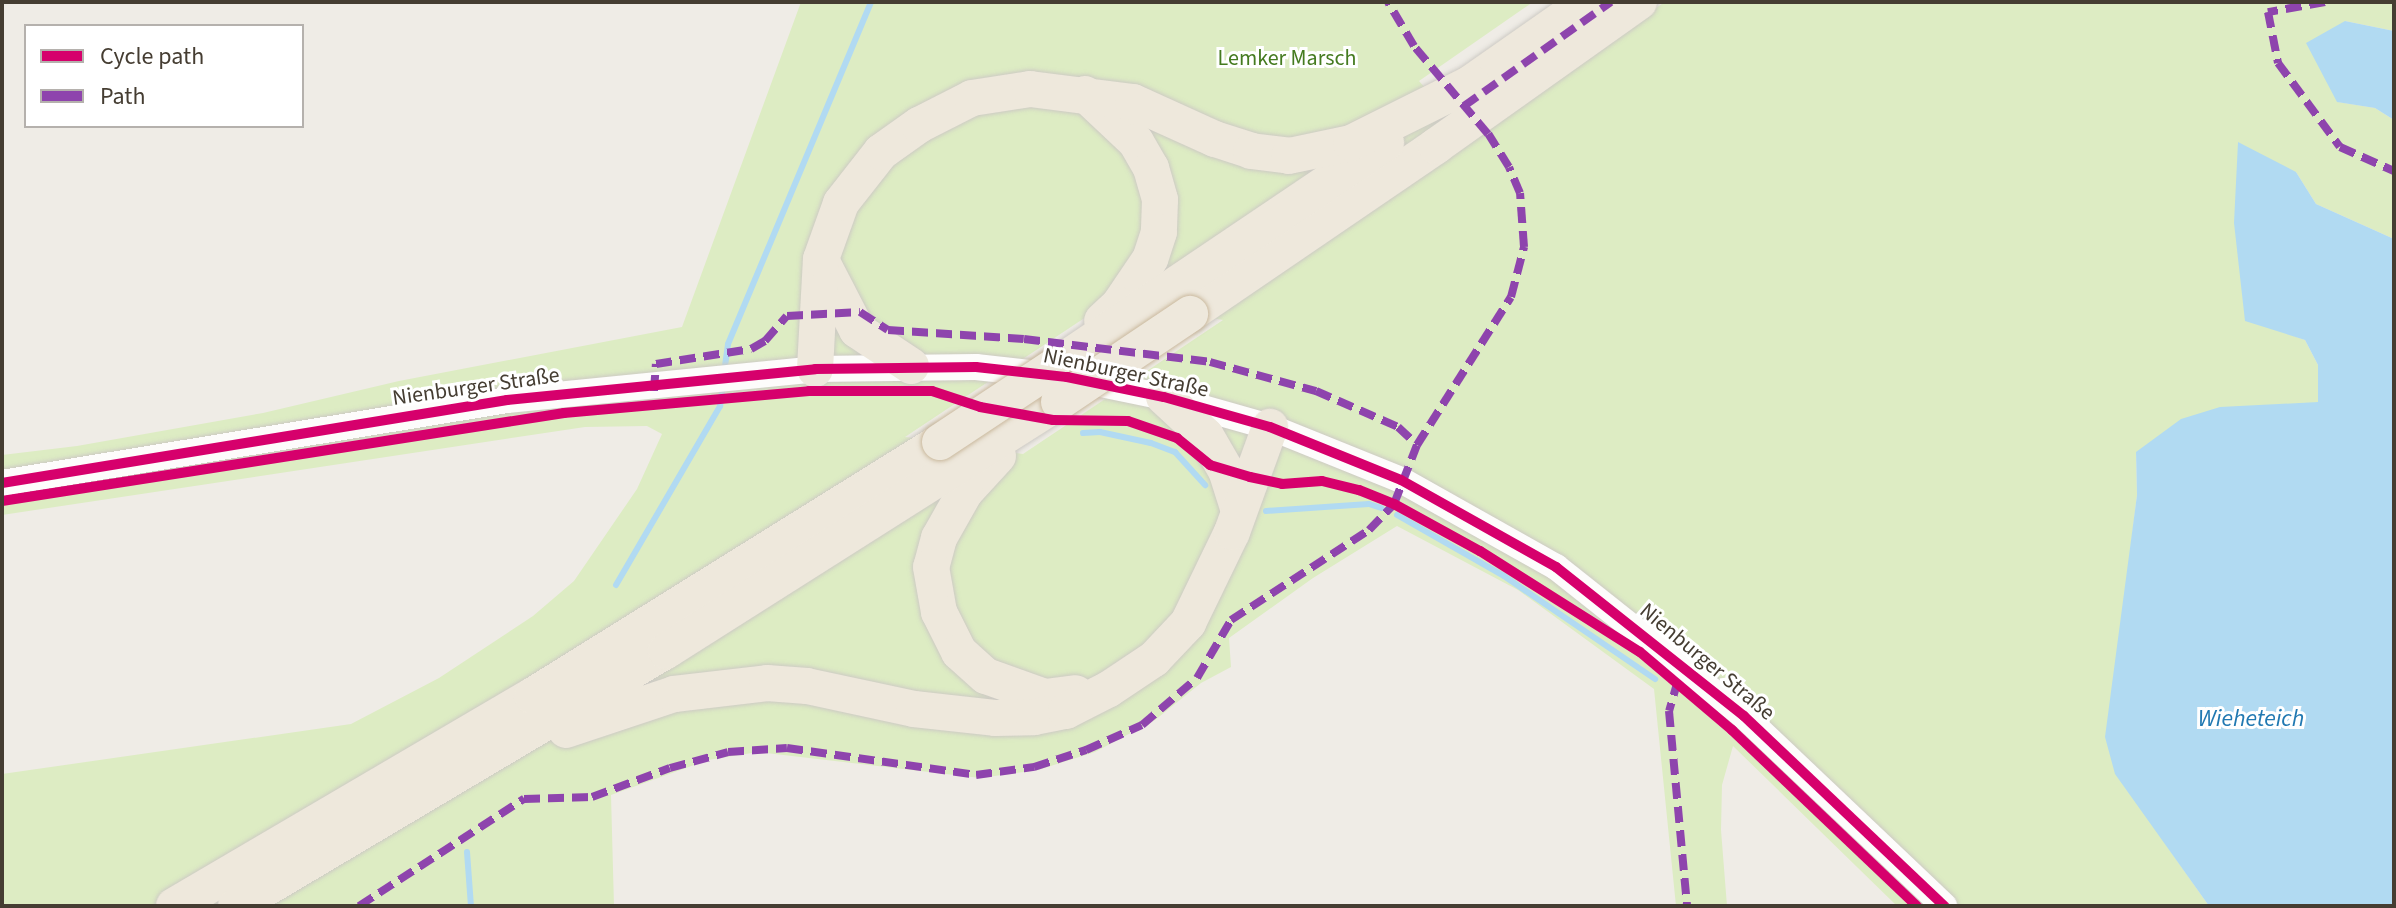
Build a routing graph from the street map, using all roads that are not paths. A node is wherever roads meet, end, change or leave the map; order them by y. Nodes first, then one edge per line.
1 (1587, 2) edge
2 (1639, 2) edge
3 (1083, 93) junction
4 (1421, 127) junction
5 (821, 259) junction
6 (1131, 307) junction
7 (911, 366) junction
8 (815, 369) junction
9 (1056, 385) junction
10 (1164, 397) junction
11 (1270, 427) junction
12 (994, 450) junction
13 (2, 483) edge
14 (1239, 511) junction
15 (1109, 689) junction
16 (493, 756) junction
17 (269, 870) junction
18 (174, 906) edge
19 (236, 906) edge
20 (1944, 906) edge

1 - 4 highway
2 - 4 highway
3 - 4 highway
3 - 5 highway
3 - 6 highway
4 - 6 highway
4 - 9 highway, bridge
5 - 7 highway
5 - 8 highway
6 - 9 highway
7 - 8 street, Nienburger Straße
7 - 10 street, Nienburger Straße
8 - 13 street, Nienburger Straße
9 - 12 highway
9 - 17 highway, bridge
10 - 11 street, Nienburger Straße
10 - 14 highway
11 - 14 highway
11 - 20 street, Nienburger Straße
12 - 15 highway
12 - 16 highway
14 - 15 highway
15 - 16 highway
16 - 17 highway
17 - 18 highway
17 - 19 highway

